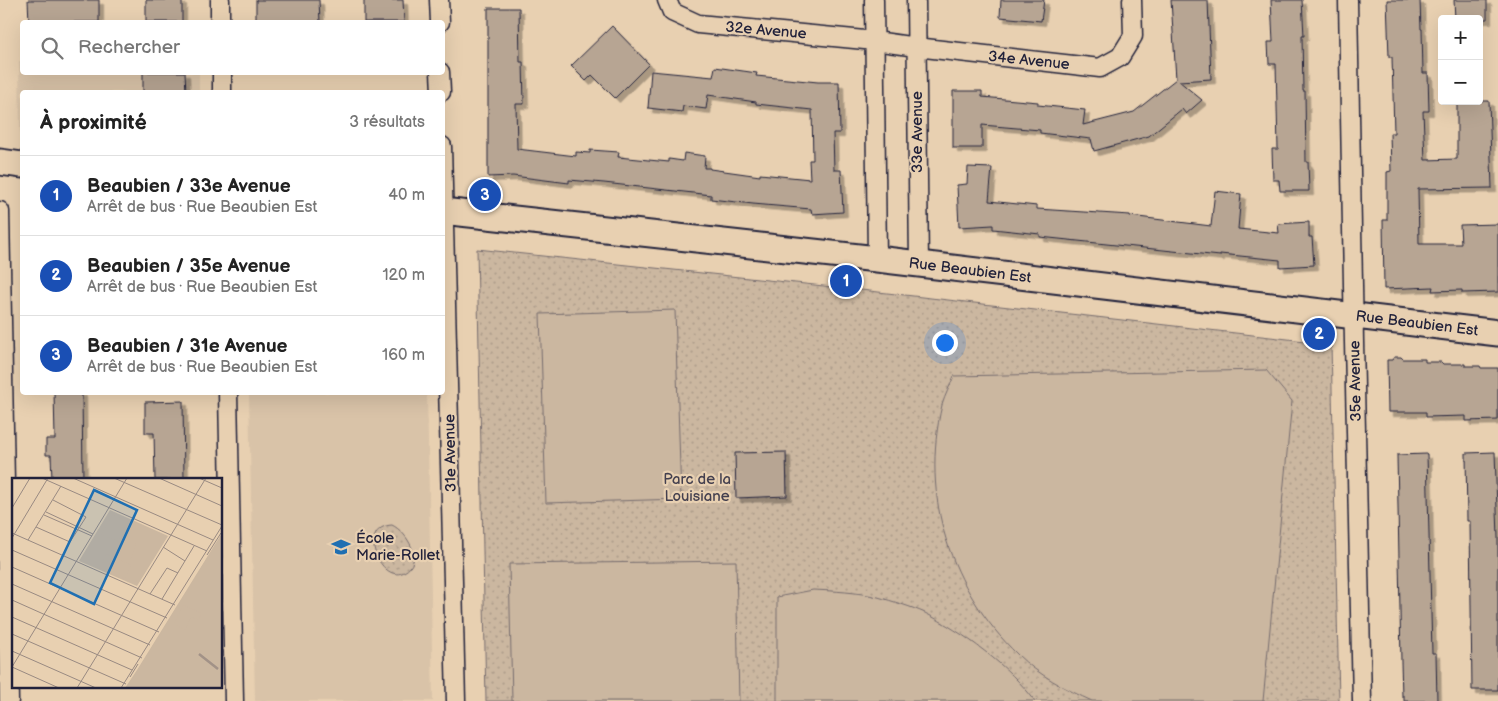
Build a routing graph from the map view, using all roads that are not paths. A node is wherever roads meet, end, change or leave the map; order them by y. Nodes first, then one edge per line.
1 (220, 0) edge
2 (439, 0) edge
3 (667, 0) edge
4 (874, 0) edge
5 (916, 0) edge
6 (1132, 0) edge
7 (1348, 0) edge
8 (220, 20) edge
9 (440, 20) edge
10 (875, 41) junction
11 (916, 47) junction
12 (222, 75) edge
13 (440, 75) edge
14 (222, 90) edge
15 (441, 90) edge
16 (0, 162) edge
17 (20, 164) edge
18 (0, 211) edge
19 (445, 211) edge
20 (445, 252) edge
21 (878, 259) junction
22 (918, 264) junction
23 (1354, 315) junction
24 (1498, 332) edge
25 (228, 395) edge
26 (9, 701) edge
27 (234, 701) edge
28 (456, 701) edge
29 (1362, 701) edge

1 - 8 street
2 - 9 street
3 - 10 street, 32e Avenue
4 - 10 street
5 - 11 street, 33e Avenue
6 - 11 street, 34e Avenue
7 - 23 street, 35e Avenue
10 - 11 street, 34e Avenue
10 - 21 street
11 - 22 street, 33e Avenue
12 - 14 street
13 - 15 street
16 - 17 street
18 - 26 street
19 - 21 street, Rue Beaubien Est
20 - 28 street, 31e Avenue
21 - 22 street, Rue Beaubien Est
22 - 23 street, Rue Beaubien Est
23 - 24 street, Rue Beaubien Est
23 - 29 street, 35e Avenue
25 - 27 street

